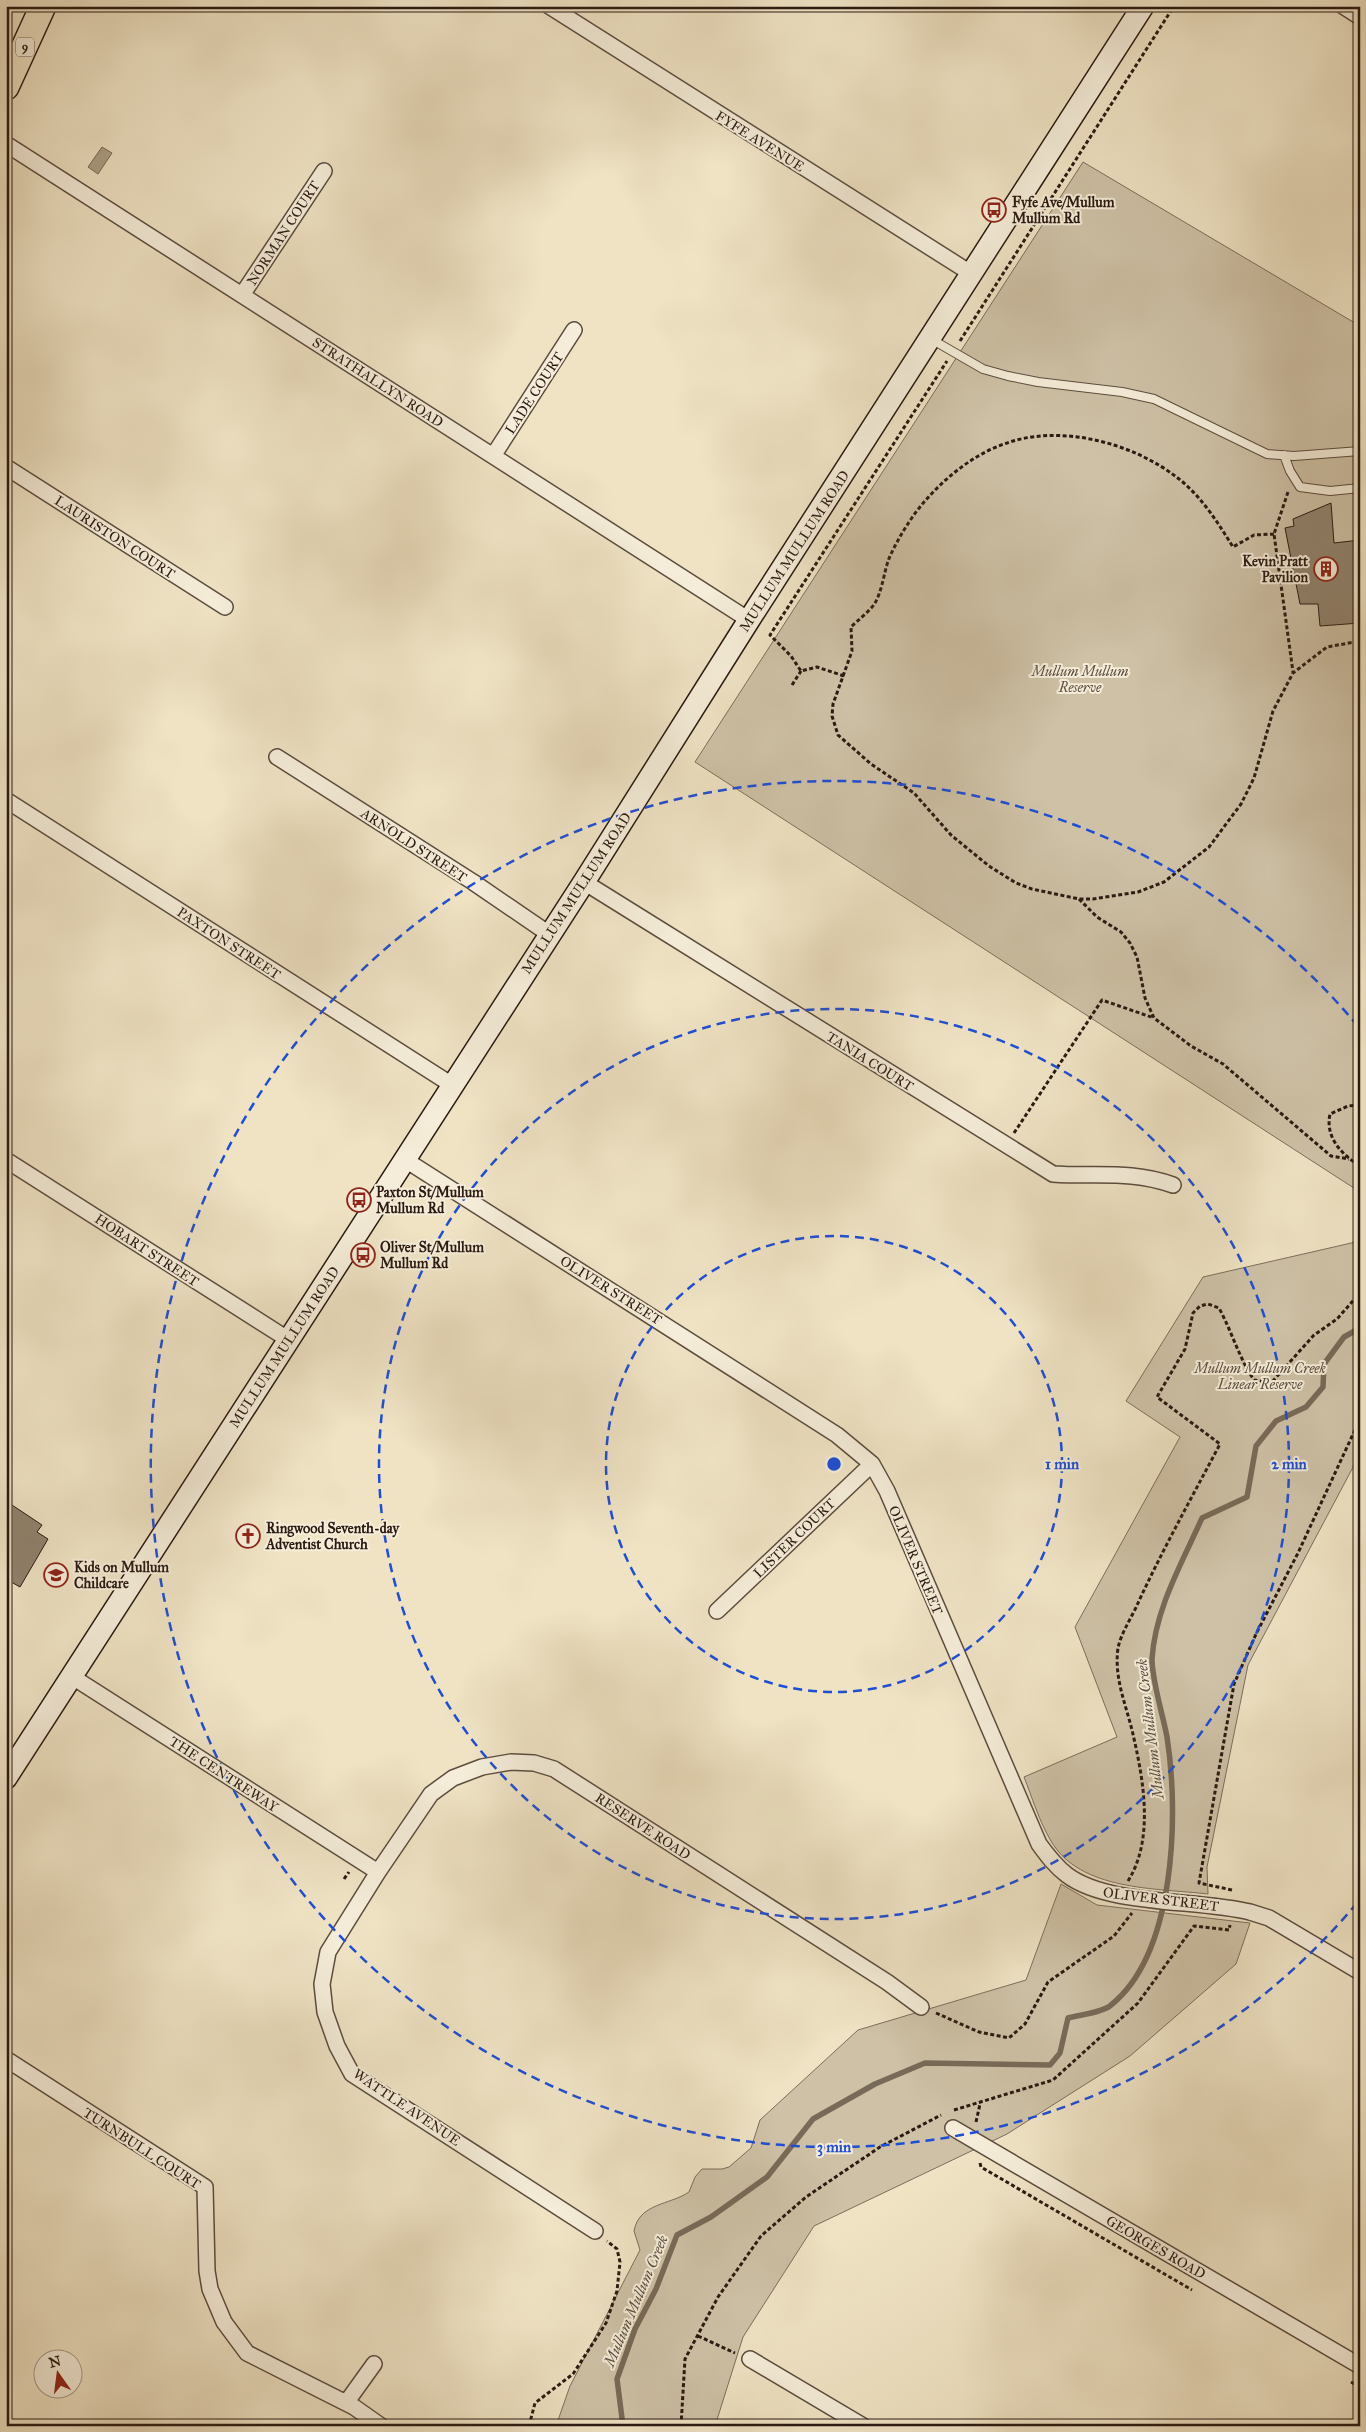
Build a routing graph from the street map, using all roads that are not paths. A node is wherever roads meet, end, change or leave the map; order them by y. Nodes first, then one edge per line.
1 (43, 6) edge
2 (549, 6) edge
3 (1143, 6) edge
4 (1343, 6) edge
5 (1360, 17) edge
6 (6, 87) edge
7 (6, 144) edge
8 (324, 171) dead end
9 (972, 274) junction
10 (242, 295) junction
11 (574, 330) dead end
12 (931, 339) junction
13 (1360, 451) edge
14 (1284, 455) junction
15 (493, 456) junction
16 (6, 467) edge
17 (1360, 488) edge
18 (225, 607) dead end
19 (749, 620) junction
20 (277, 757) dead end
21 (6, 800) edge
22 (584, 882) junction
23 (549, 934) junction
24 (452, 1084) junction
25 (404, 1159) junction
26 (6, 1160) edge
27 (1173, 1185) dead end
28 (289, 1340) junction
29 (872, 1464) junction
30 (717, 1611) dead end
31 (71, 1676) junction
32 (6, 1778) edge
33 (378, 1872) junction
34 (1360, 1972) edge
35 (922, 2007) road end
36 (6, 2059) edge
37 (953, 2128) dead end
38 (595, 2231) road end
39 (750, 2359) road end
40 (374, 2364) dead end
41 (1360, 2366) edge
42 (346, 2403) junction
43 (381, 2426) edge
44 (863, 2426) edge

1 - 6 main road, 9
2 - 9 street, FYFE AVENUE
3 - 9 street, MULLUM MULLUM ROAD
4 - 5 street
7 - 10 street, STRATHALLYN ROAD
8 - 10 street, NORMAN COURT
9 - 12 street, MULLUM MULLUM ROAD
10 - 15 street, STRATHALLYN ROAD
11 - 15 street, LADE COURT
12 - 14 lane
12 - 19 street, MULLUM MULLUM ROAD
13 - 14 lane
14 - 17 lane
15 - 19 street, STRATHALLYN ROAD
16 - 18 street, LAURISTON COURT
19 - 22 street, MULLUM MULLUM ROAD
20 - 23 street, ARNOLD STREET
21 - 24 street, PAXTON STREET
22 - 23 street, MULLUM MULLUM ROAD
22 - 27 street, TANIA COURT
23 - 24 street, MULLUM MULLUM ROAD
24 - 25 street, MULLUM MULLUM ROAD
25 - 28 street, MULLUM MULLUM ROAD
25 - 29 street, OLIVER STREET
26 - 28 street, HOBART STREET
28 - 31 street, MULLUM MULLUM ROAD
29 - 30 street, LISTER COURT
29 - 34 street, OLIVER STREET
31 - 32 street, MULLUM MULLUM ROAD
31 - 33 street, THE CENTREWAY
33 - 35 street, RESERVE ROAD
33 - 38 street, WATTLE AVENUE
36 - 42 street, TURNBULL COURT
37 - 41 street, GEORGES ROAD
39 - 44 street
40 - 42 street
42 - 43 street, TURNBULL COURT

